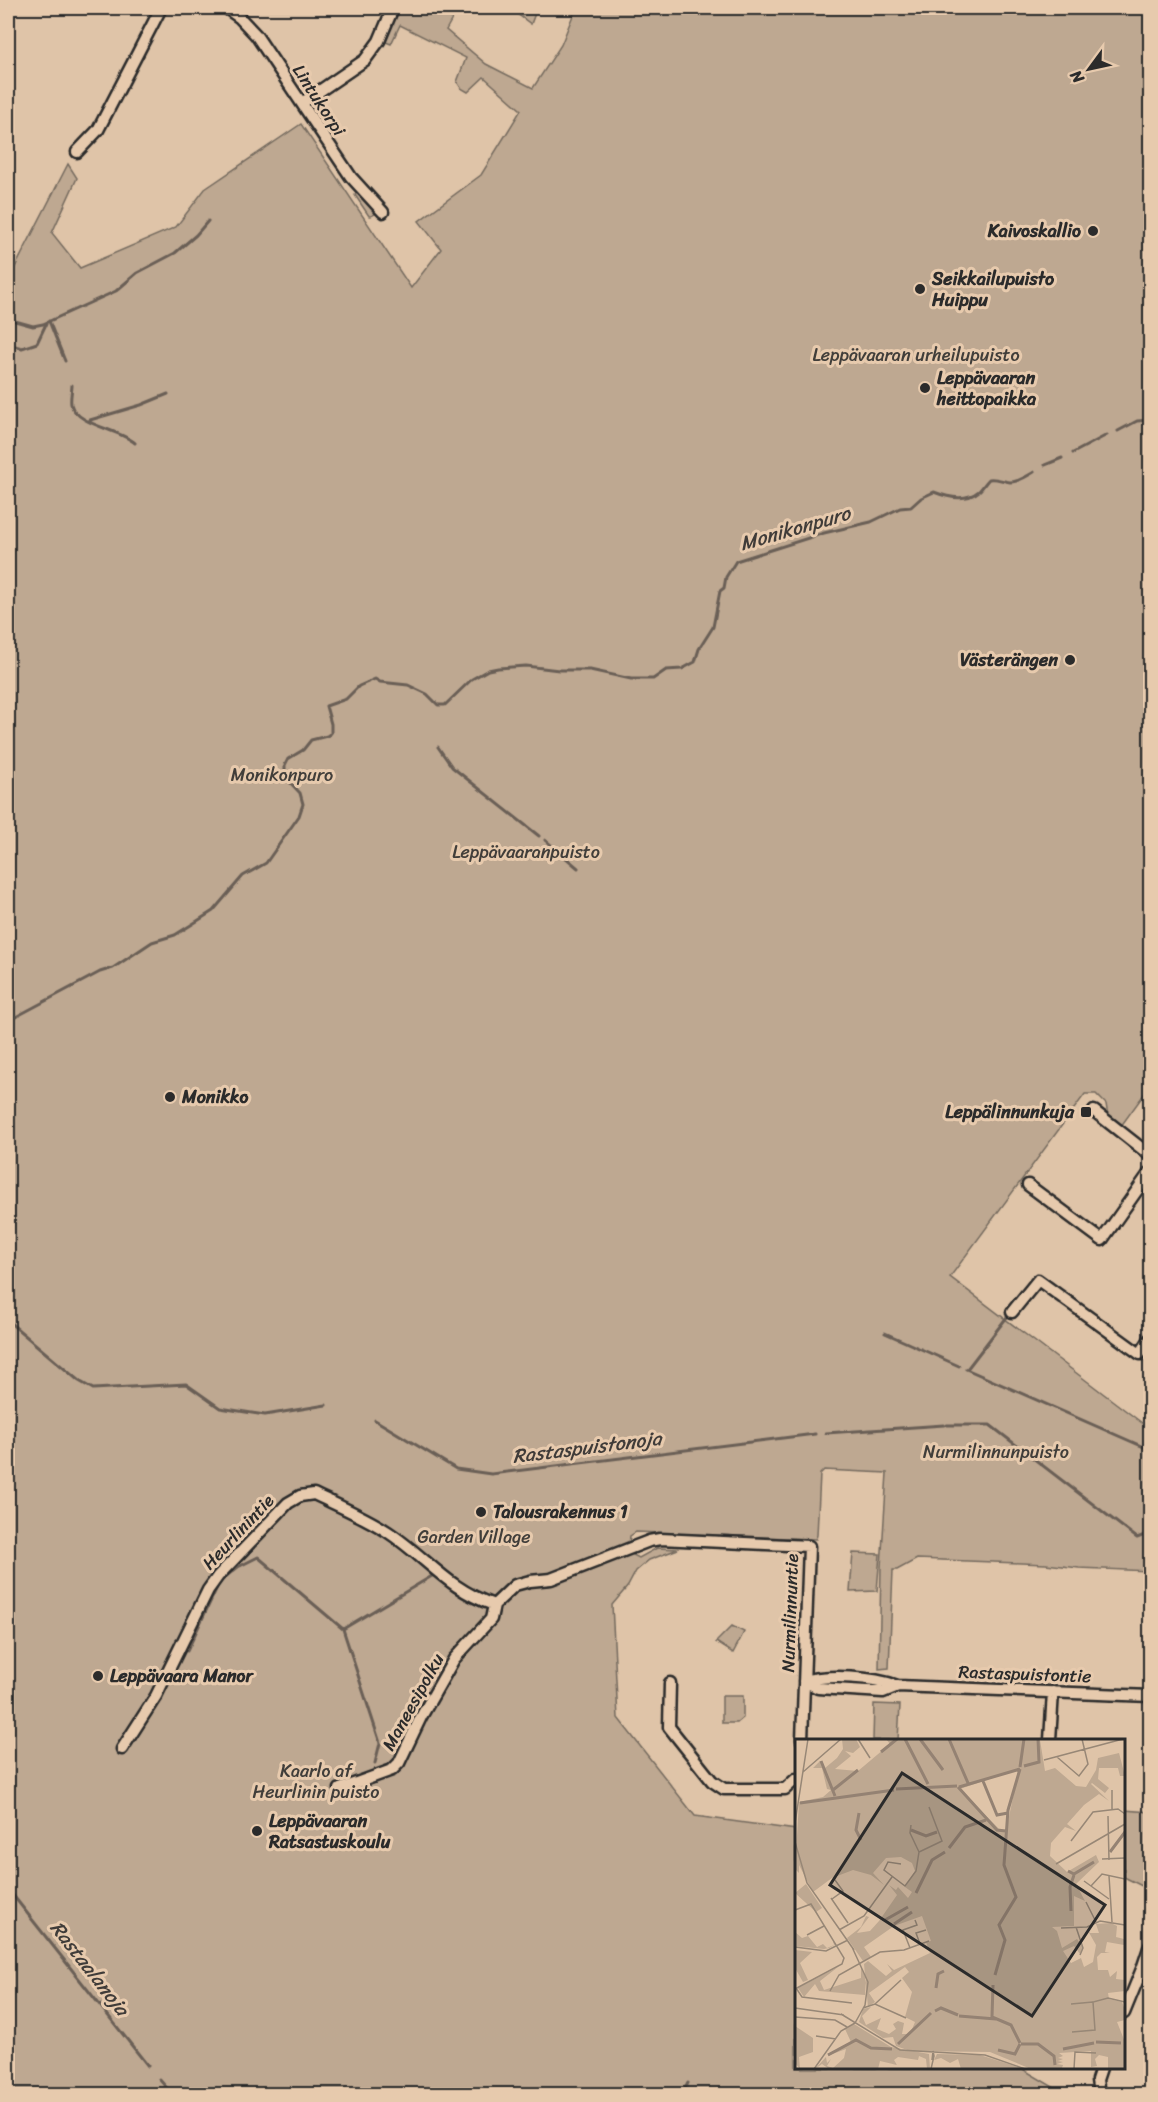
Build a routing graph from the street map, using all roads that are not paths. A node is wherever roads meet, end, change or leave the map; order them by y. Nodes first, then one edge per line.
1 (161, 8) edge
2 (226, 8) edge
3 (393, 8) edge
4 (302, 103) junction
5 (77, 152) dead end
6 (383, 213) dead end
7 (1095, 1111) dead end
8 (1150, 1155) edge
9 (1150, 1172) edge
10 (1028, 1185) dead end
11 (1012, 1312) dead end
12 (1150, 1340) edge
13 (494, 1605) junction
14 (804, 1681) junction
15 (670, 1683) dead end
16 (1053, 1692) junction
17 (1150, 1696) edge
18 (802, 1739) edge
19 (1050, 1739) edge
20 (122, 1749) dead end
21 (795, 1780) edge
22 (340, 1789) dead end
23 (1150, 1945) edge
24 (1146, 1971) edge
25 (1125, 2011) edge
26 (1100, 2069) edge
27 (1098, 2086) dead end

1 - 5 street
2 - 4 street, Lintukorpi
3 - 4 street
4 - 6 street, Lintukorpi
7 - 8 street
9 - 10 street
11 - 12 street
13 - 14 street, Nurmilinnuntie
13 - 20 street, Heurlinintie
13 - 22 street, Maneesipolku
14 - 16 street, Rastaspuistontie
14 - 18 street, Nurmilinnuntie
15 - 21 street
16 - 17 street, Rastaspuistontie
16 - 19 street
23 - 24 street
24 - 25 street
26 - 27 street

